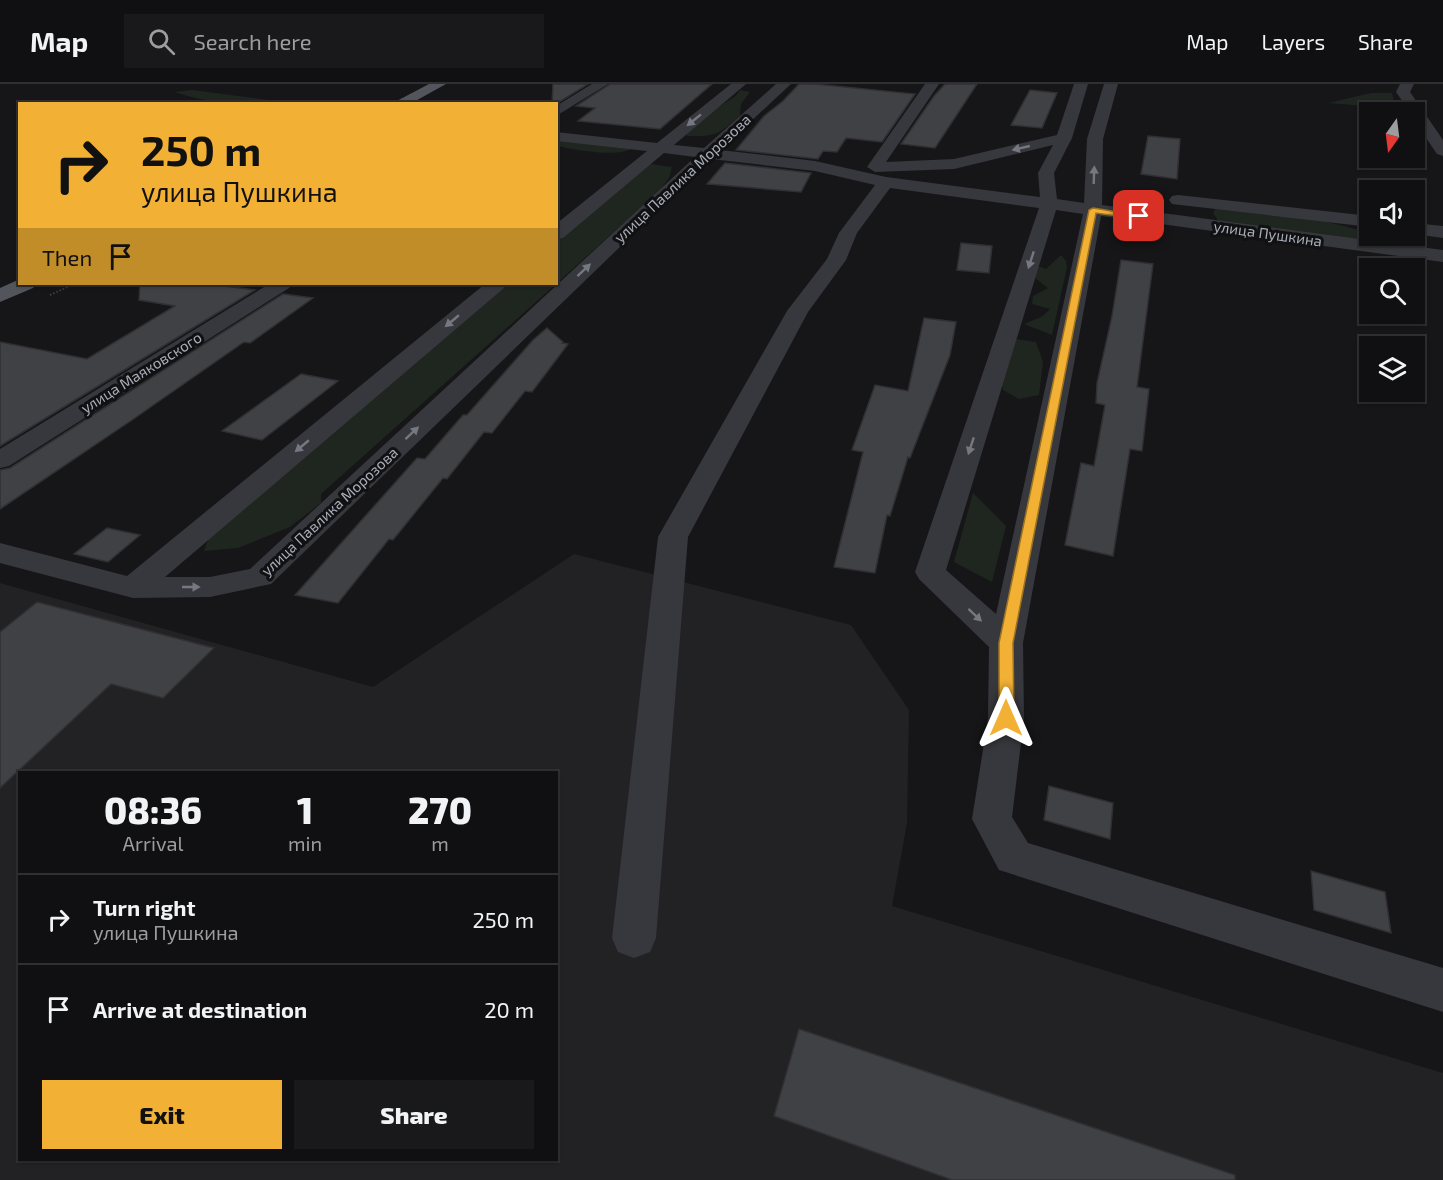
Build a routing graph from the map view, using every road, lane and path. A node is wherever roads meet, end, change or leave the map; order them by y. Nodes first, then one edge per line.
1 (439, 84) edge
2 (601, 84) edge
3 (932, 84) edge
4 (1081, 84) edge
5 (1112, 84) edge
6 (1407, 84) edge
7 (759, 85) edge
8 (402, 102) edge
9 (558, 111) edge
10 (558, 136) edge
11 (1064, 138) junction
12 (659, 148) junction
13 (1443, 151) edge
14 (708, 153) junction
15 (880, 174) junction
16 (1116, 195) dead end
17 (1164, 199) dead end
18 (1049, 204) junction
19 (1093, 205) junction
20 (1359, 221) edge
21 (1425, 230) edge
22 (558, 232) edge
23 (1443, 232) edge
24 (1443, 256) edge
25 (24, 285) edge
26 (280, 285) edge
27 (496, 285) edge
28 (0, 296) edge
29 (0, 460) edge
30 (0, 553) edge
31 (133, 588) junction
32 (1006, 643) junction
33 (634, 938) dead end
34 (1443, 990) edge

1 - 8 main road
2 - 9 street
3 - 15 street
4 - 11 street
19 -> 5 street
6 - 13 street
7 -> 12 street, улица Павлика Морозова
7 - 14 street, улица Павлика Морозова
10 - 12 street
11 -> 15 street
11 - 18 street
12 - 14 street
12 - 22 street, улица Павлика Морозова
14 - 15 street
31 -> 14 street, улица Павлика Морозова
15 - 18 street, улица Пушкина
15 - 33 street
16 - 19 street
17 - 20 street
18 - 19 street, улица Пушкина
18 -> 32 street
19 - 24 street, улица Пушкина
19 - 32 street
21 - 23 street
25 - 28 main road
26 - 29 street, улица Маяковского
27 -> 31 street
30 - 31 street, улица Павлика Морозова
32 - 34 street

